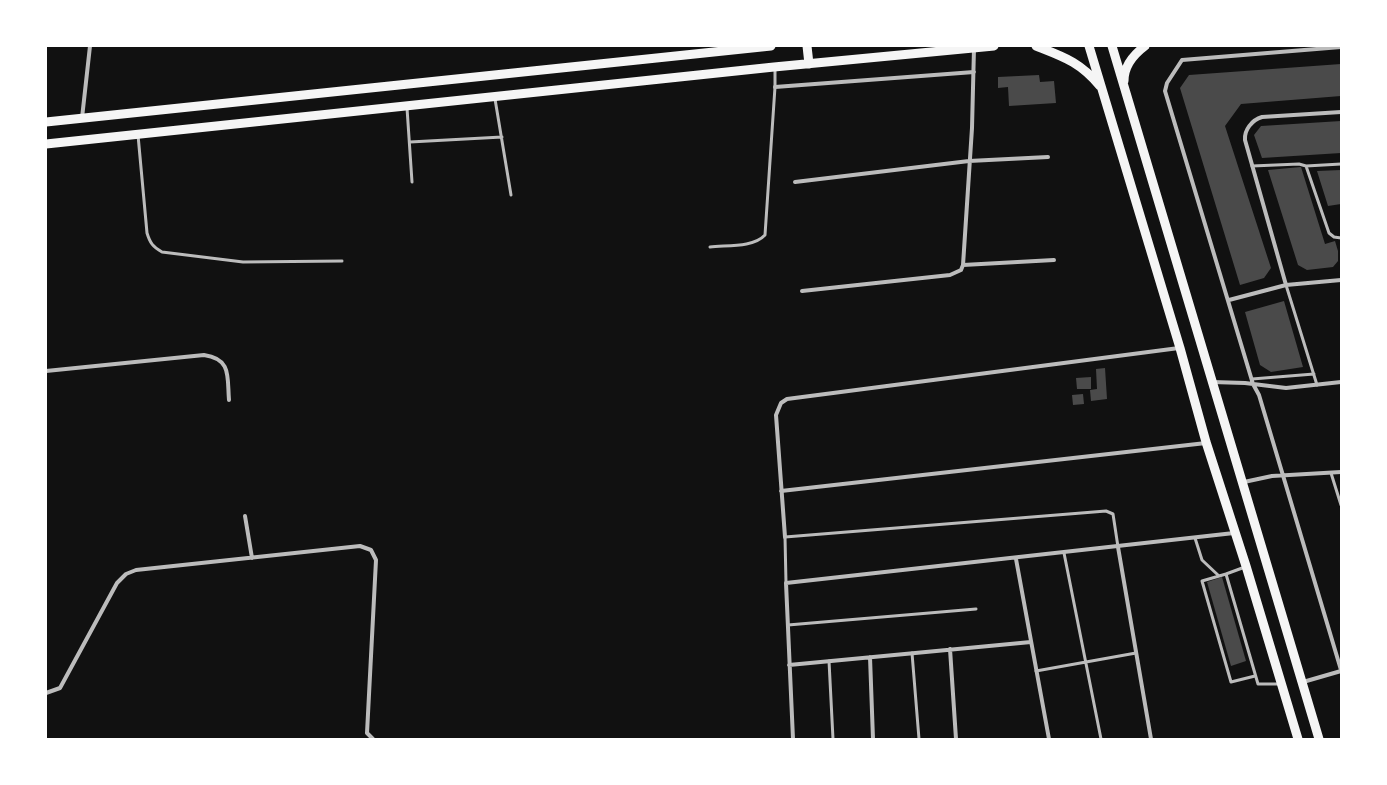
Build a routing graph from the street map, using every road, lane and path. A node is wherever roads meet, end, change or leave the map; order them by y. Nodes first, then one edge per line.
1 (90, 46) edge
2 (770, 46) edge
3 (807, 46) edge
4 (994, 46) edge
5 (1036, 46) edge
6 (1089, 46) edge
7 (1112, 46) edge
8 (1145, 46) edge
9 (974, 48) junction
10 (1341, 48) edge
11 (809, 64) junction
12 (774, 67) junction
13 (974, 72) junction
14 (1124, 86) junction
15 (775, 88) junction
16 (1102, 88) junction
17 (494, 97) junction
18 (407, 106) junction
19 (1341, 112) edge
20 (82, 118) junction
21 (46, 122) edge
22 (138, 135) junction
23 (502, 137) junction
24 (410, 142) junction
25 (46, 144) edge
26 (1048, 157) dead end
27 (969, 161) junction
28 (1341, 164) edge
29 (1252, 166) junction
30 (1306, 166) junction
31 (412, 182) dead end
32 (796, 182) dead end
33 (511, 195) dead end
34 (1341, 238) edge
35 (710, 247) dead end
36 (1054, 260) dead end
37 (342, 261) dead end
38 (963, 265) junction
39 (1341, 280) edge
40 (1286, 285) junction
41 (802, 291) dead end
42 (1229, 300) junction
43 (1180, 348) junction
44 (46, 371) edge
45 (1314, 374) junction
46 (1252, 379) junction
47 (1212, 382) junction
48 (1341, 382) edge
49 (1253, 384) junction
50 (1317, 385) junction
51 (229, 400) dead end
52 (1206, 442) junction
53 (1331, 472) junction
54 (1341, 472) edge
55 (1283, 475) junction
56 (1244, 482) junction
57 (782, 492) junction
58 (1341, 505) edge
59 (246, 516) dead end
60 (1234, 533) junction
61 (785, 537) junction
62 (1195, 538) junction
63 (1118, 547) junction
64 (1064, 553) junction
65 (252, 558) junction
66 (1016, 559) junction
67 (1246, 566) junction
68 (1226, 574) junction
69 (1219, 576) junction
70 (786, 583) junction
71 (976, 609) dead end
72 (788, 625) junction
73 (1031, 642) junction
74 (950, 650) junction
75 (912, 653) junction
76 (1136, 653) junction
77 (870, 657) junction
78 (829, 661) junction
79 (1086, 661) junction
80 (789, 665) junction
81 (1341, 670) edge
82 (1036, 671) junction
83 (1255, 676) junction
84 (1303, 682) junction
85 (1282, 684) junction
86 (46, 693) edge
87 (373, 739) edge
88 (793, 739) edge
89 (833, 739) edge
90 (873, 739) edge
91 (919, 739) edge
92 (956, 739) edge
93 (1049, 739) edge
94 (1101, 739) edge
95 (1151, 739) edge
96 (1298, 739) edge
97 (1319, 739) edge

1 - 20 street
2 - 20 main road
3 - 11 main road
4 - 9 main road
5 - 16 main road
6 - 16 main road
7 - 14 main road
8 - 14 main road
9 - 11 main road
9 - 13 street
10 - 42 street
11 - 12 main road
12 - 15 lane
12 - 17 main road
13 - 15 street
13 - 27 street
14 - 47 main road
15 - 35 lane
16 - 43 main road
17 - 18 main road
17 - 23 lane
18 - 22 main road
18 - 24 lane
19 - 29 street
20 - 21 main road
22 - 25 main road
22 - 37 lane
23 - 24 lane
23 - 33 lane
24 - 31 lane
26 - 27 street
27 - 32 street
27 - 38 street
28 - 30 lane
29 - 30 lane
29 - 40 street
30 - 34 lane
36 - 38 street
38 - 41 street
39 - 40 street
40 - 42 street
40 - 45 lane
42 - 46 street
43 - 52 main road
43 - 57 street
44 - 51 street
45 - 46 lane
45 - 50 lane
46 - 49 street
47 - 49 street
47 - 56 main road
48 - 50 street
49 - 50 street
49 - 55 street
52 - 57 street
52 - 60 main road
53 - 54 street
53 - 55 street
53 - 58 lane
55 - 56 street
55 - 81 street
56 - 84 main road
57 - 61 street
59 - 65 street
60 - 62 street
60 - 67 main road
61 - 63 lane
61 - 70 lane
62 - 63 street
62 - 69 lane
63 - 64 street
63 - 76 street
64 - 66 street
64 - 79 lane
65 - 86 street
65 - 87 street
66 - 70 street
66 - 73 street
67 - 68 lane
67 - 85 main road
68 - 69 lane
68 - 83 lane
69 - 83 lane
70 - 72 street
71 - 72 lane
72 - 80 street
73 - 74 street
73 - 82 street
74 - 75 street
74 - 92 street
75 - 77 street
75 - 91 lane
76 - 79 lane
76 - 95 street
77 - 78 street
77 - 90 street
78 - 80 street
78 - 89 lane
79 - 82 lane
79 - 94 lane
80 - 88 street
81 - 84 street
82 - 93 street
83 - 85 lane
84 - 97 main road
85 - 96 main road

